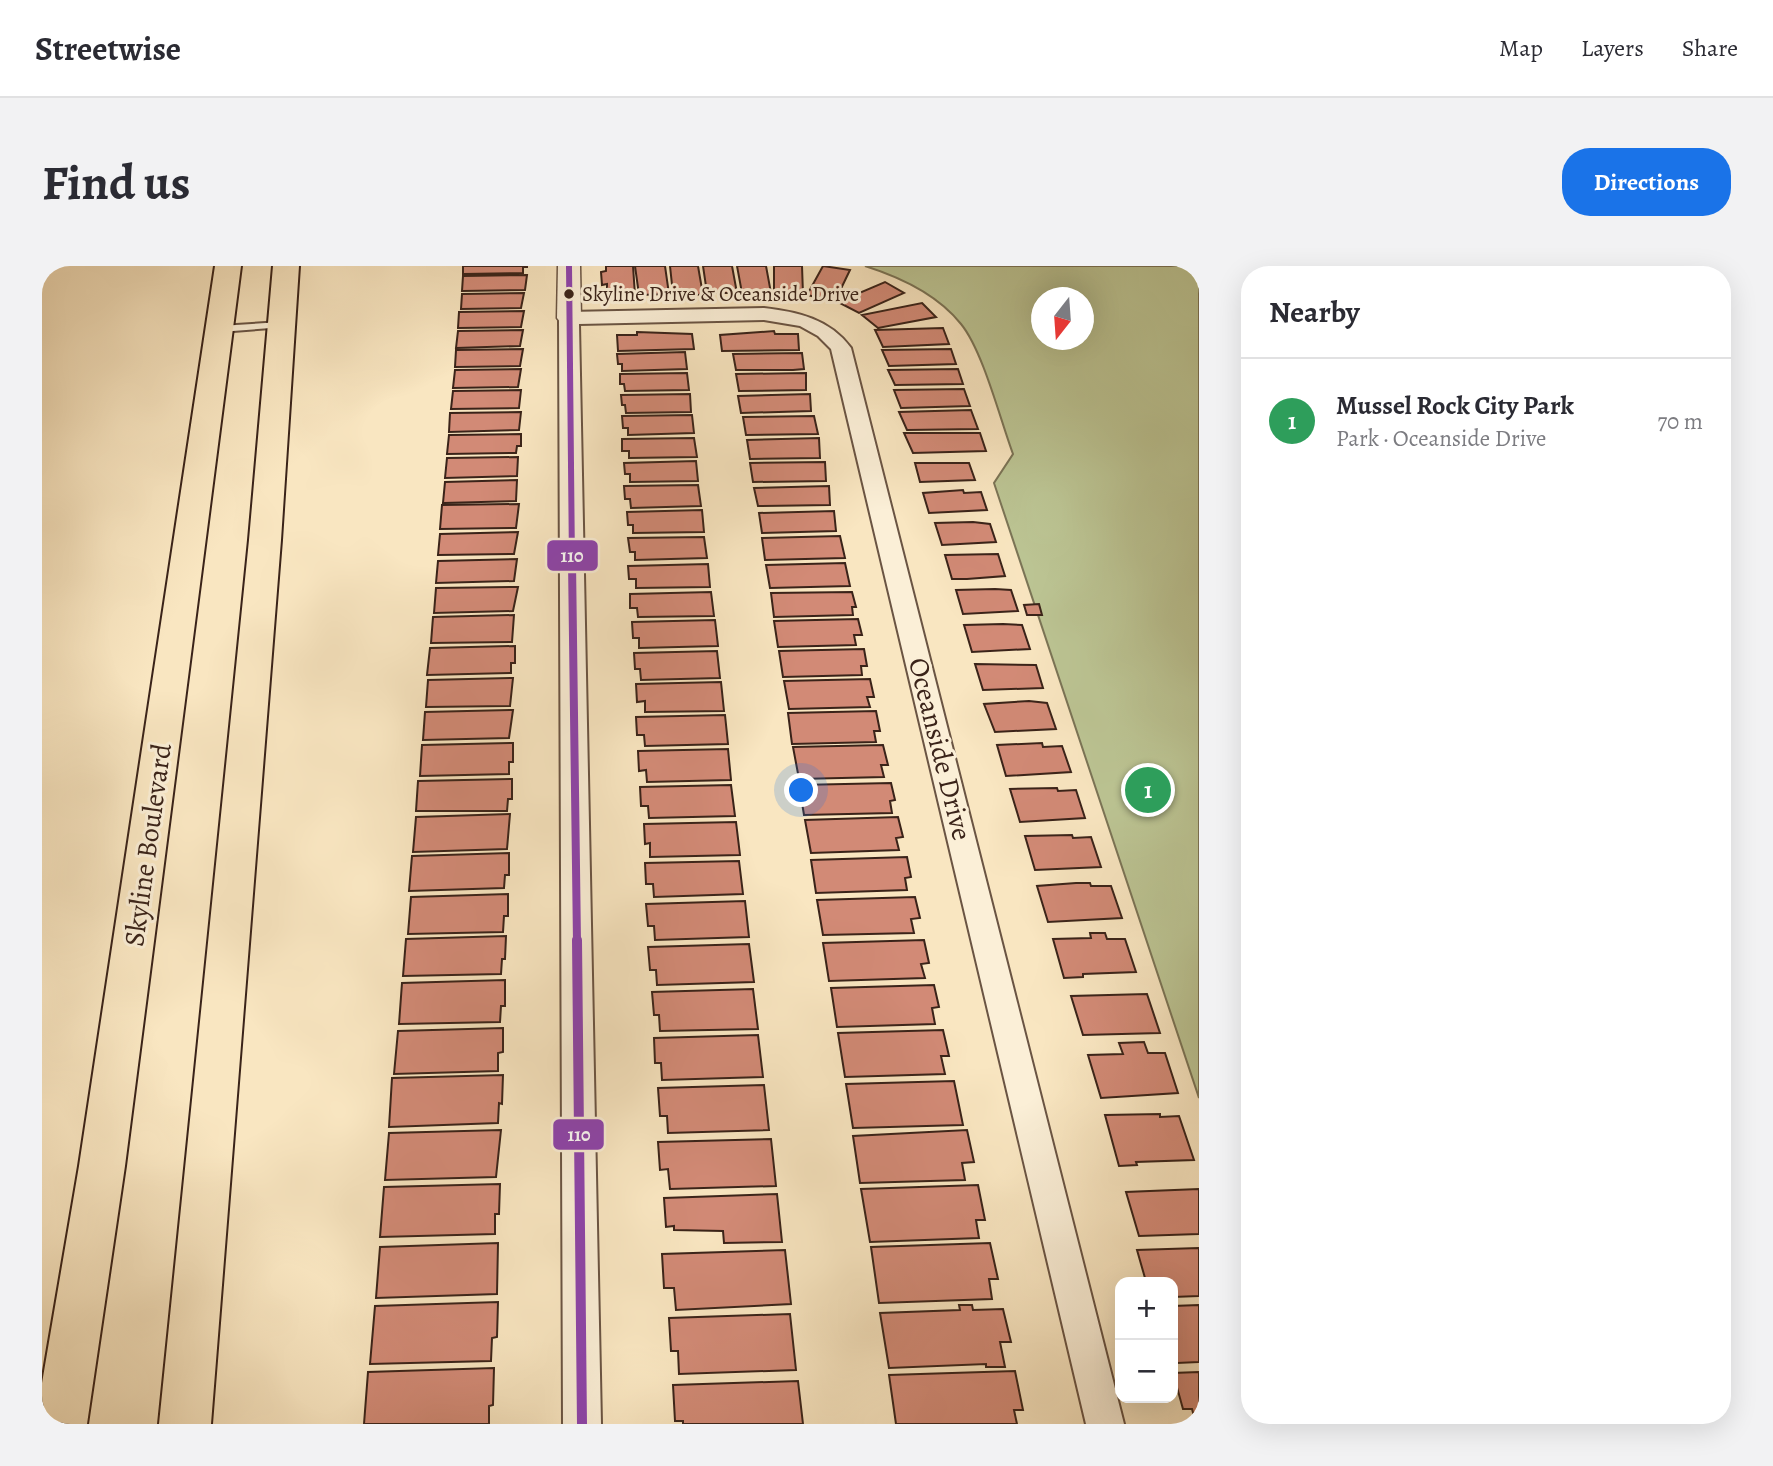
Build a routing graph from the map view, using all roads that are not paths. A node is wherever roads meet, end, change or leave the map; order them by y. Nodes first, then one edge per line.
1 (228, 266) edge
2 (286, 266) edge
3 (569, 266) edge
4 (569, 318) junction
5 (281, 325) junction
6 (220, 329) junction
7 (61, 1424) edge
8 (185, 1424) edge
9 (582, 1424) edge
10 (1105, 1424) edge

1 - 6 main road, Skyline Boulevard
2 - 5 main road
3 - 4 street
4 - 9 street
4 - 10 street, Oceanside Drive
5 - 6 lane
5 - 8 main road
6 - 7 main road, Skyline Boulevard

